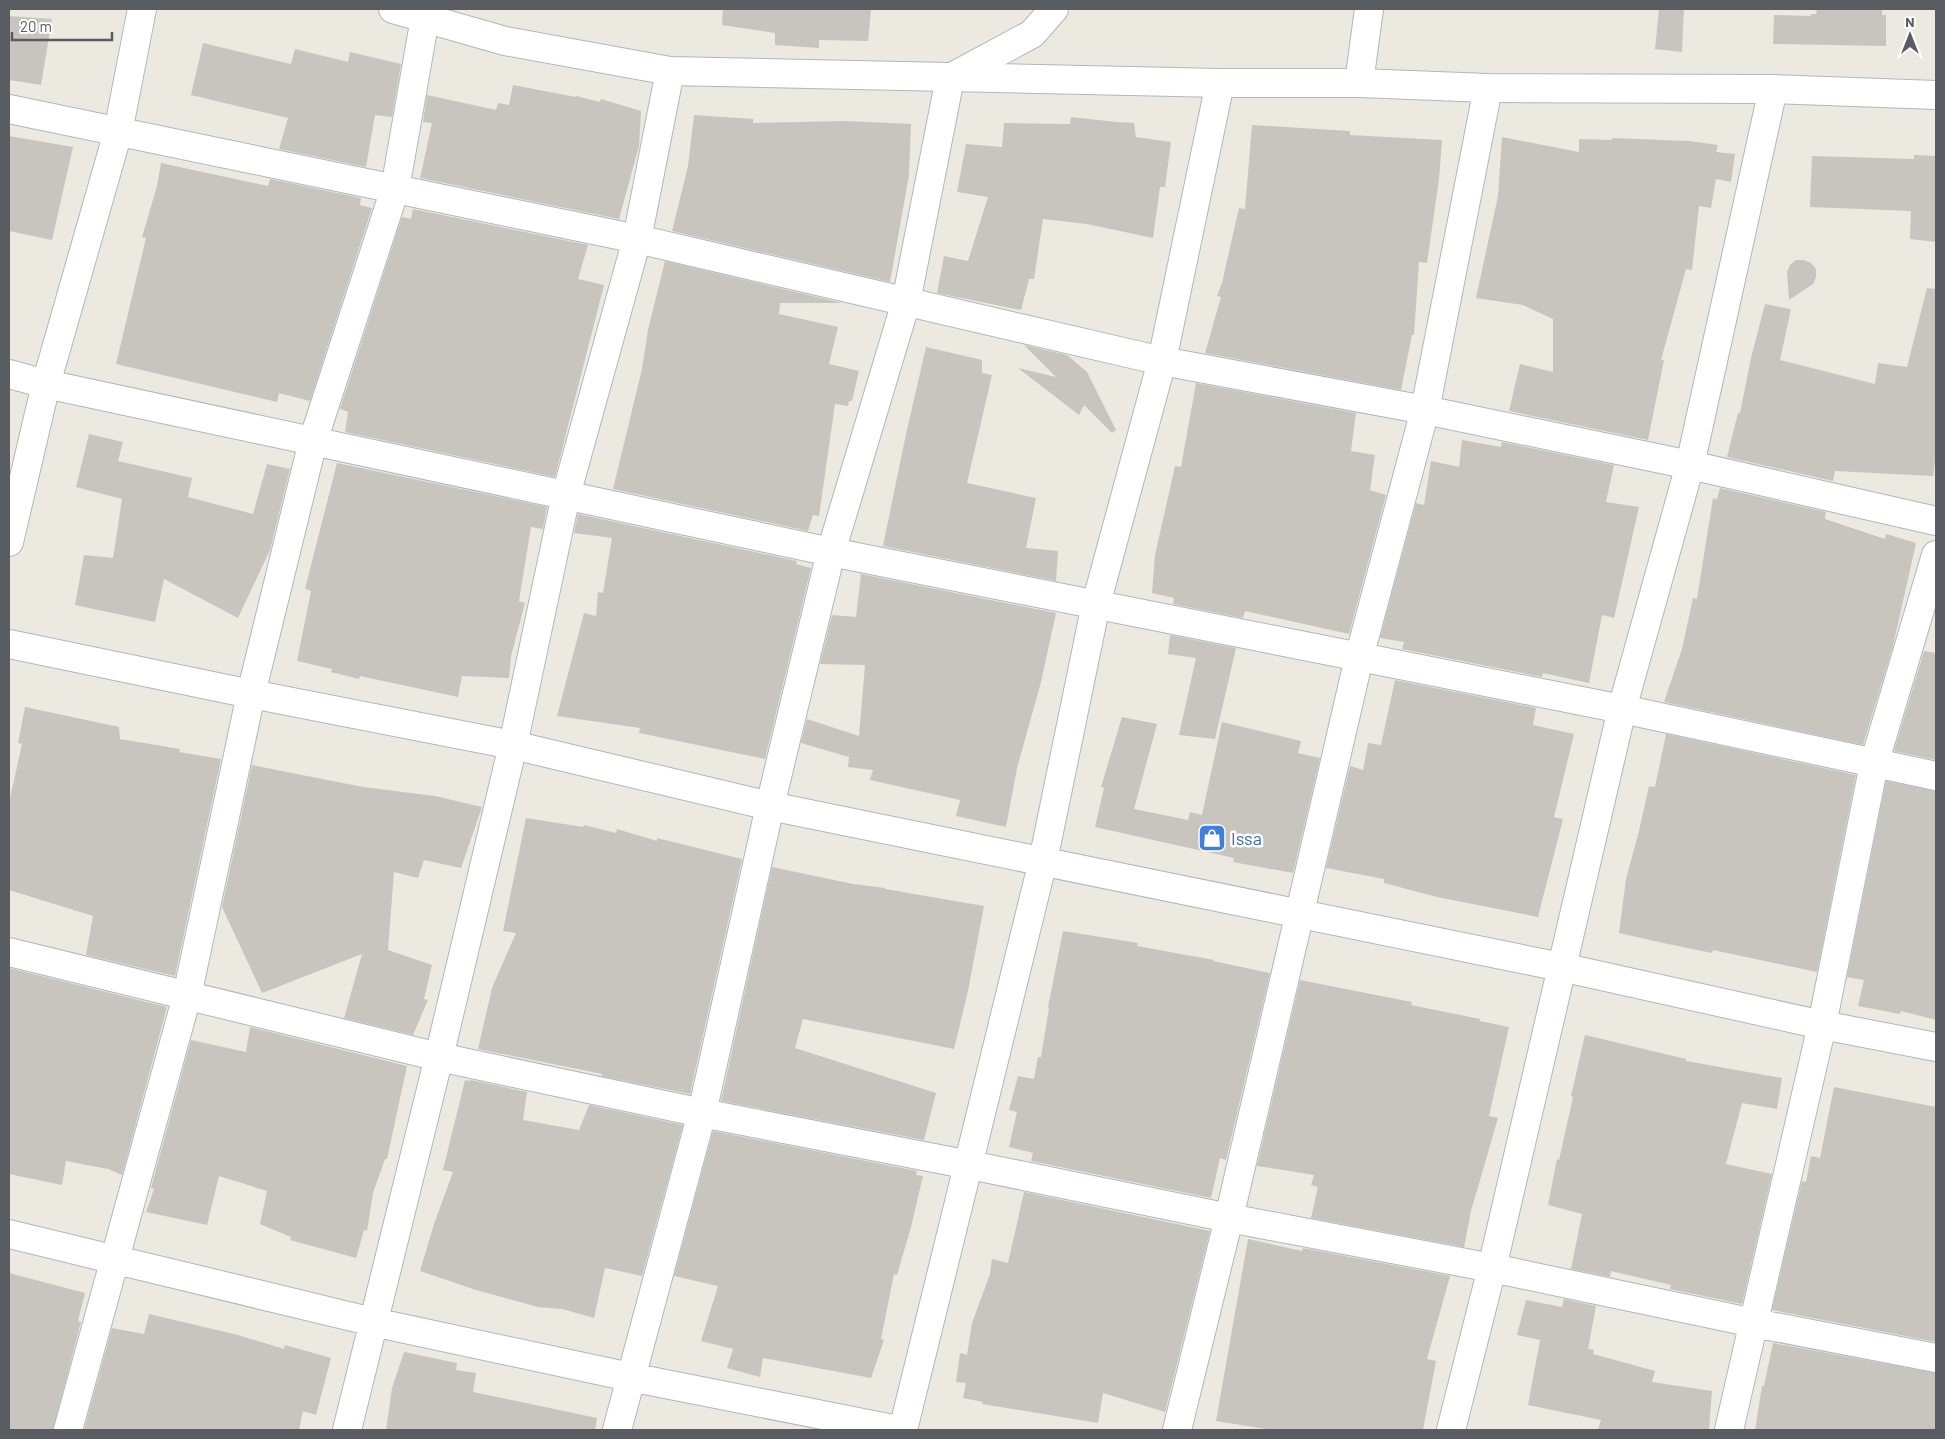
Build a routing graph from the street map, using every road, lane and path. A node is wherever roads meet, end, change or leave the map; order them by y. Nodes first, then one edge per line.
1 (142, 9) edge
2 (393, 9) edge
3 (1054, 9) edge
4 (1369, 9) edge
5 (426, 18) junction
6 (670, 71) junction
7 (950, 78) junction
8 (1220, 83) junction
9 (1359, 83) junction
10 (1488, 88) junction
11 (1773, 89) junction
12 (1936, 95) edge
13 (9, 109) edge
14 (118, 132) junction
15 (395, 189) junction
16 (637, 239) junction
17 (906, 302) junction
18 (1162, 361) junction
19 (9, 374) edge
20 (46, 384) junction
21 (1425, 410) junction
22 (313, 441) junction
23 (1690, 466) junction
24 (566, 495) junction
25 (1936, 521) edge
26 (9, 542) edge
27 (831, 552) junction
28 (1936, 555) edge
29 (1096, 604) junction
30 (9, 644) edge
31 (1359, 658) junction
32 (251, 694) junction
33 (1622, 710) junction
34 (513, 745) junction
35 (1874, 764) junction
36 (1936, 776) edge
37 (770, 806) junction
38 (1043, 861) junction
39 (1300, 915) junction
40 (9, 952) edge
41 (1561, 967) junction
42 (188, 996) junction
43 (1822, 1025) junction
44 (1936, 1047) edge
45 (439, 1057) junction
46 (702, 1113) junction
47 (970, 1164) junction
48 (1229, 1218) junction
49 (9, 1234) edge
50 (116, 1260) junction
51 (1492, 1268) junction
52 (373, 1322) junction
53 (1754, 1324) junction
54 (1936, 1358) edge
55 (630, 1377) junction
56 (68, 1430) edge
57 (347, 1430) edge
58 (617, 1430) edge
59 (898, 1430) edge
60 (903, 1430) edge
61 (1177, 1430) edge
62 (1451, 1430) edge
63 (1729, 1430) edge

1 - 14 street
2 - 5 street
3 - 7 street
4 - 9 street
5 - 6 street
5 - 15 street
6 - 7 street
6 - 16 street
7 - 8 street
7 - 17 street
8 - 9 street
8 - 18 street
9 - 10 street
10 - 11 street
10 - 21 street
11 - 12 street
11 - 23 street
13 - 14 street
14 - 15 street
14 - 20 street
15 - 16 street
15 - 22 street
16 - 17 street
16 - 24 street
17 - 18 street
17 - 27 street
18 - 21 street
18 - 29 street
19 - 20 street
20 - 22 street
20 - 26 street
21 - 23 street
21 - 31 street
22 - 24 street
22 - 32 street
23 - 25 street
23 - 33 street
24 - 27 street
24 - 34 street
27 - 29 street
27 - 37 street
28 - 35 street
29 - 31 street
29 - 38 street
30 - 32 street
31 - 33 street
31 - 39 street
32 - 34 street
32 - 42 street
33 - 35 street
33 - 41 street
34 - 37 street
34 - 45 street
35 - 36 street
35 - 43 street
37 - 38 street
37 - 46 street
38 - 39 street
38 - 47 street
39 - 41 street
39 - 48 street
40 - 42 street
41 - 43 street
41 - 51 street
42 - 45 street
42 - 50 street
43 - 44 street
43 - 53 street
45 - 46 street
45 - 52 street
46 - 47 street
46 - 55 street
47 - 48 street
47 - 60 street
48 - 51 street
48 - 61 street
49 - 50 street
50 - 52 street
50 - 56 street
51 - 53 street
51 - 62 street
52 - 55 street
52 - 57 street
53 - 54 street
53 - 63 street
55 - 58 street
55 - 59 street

